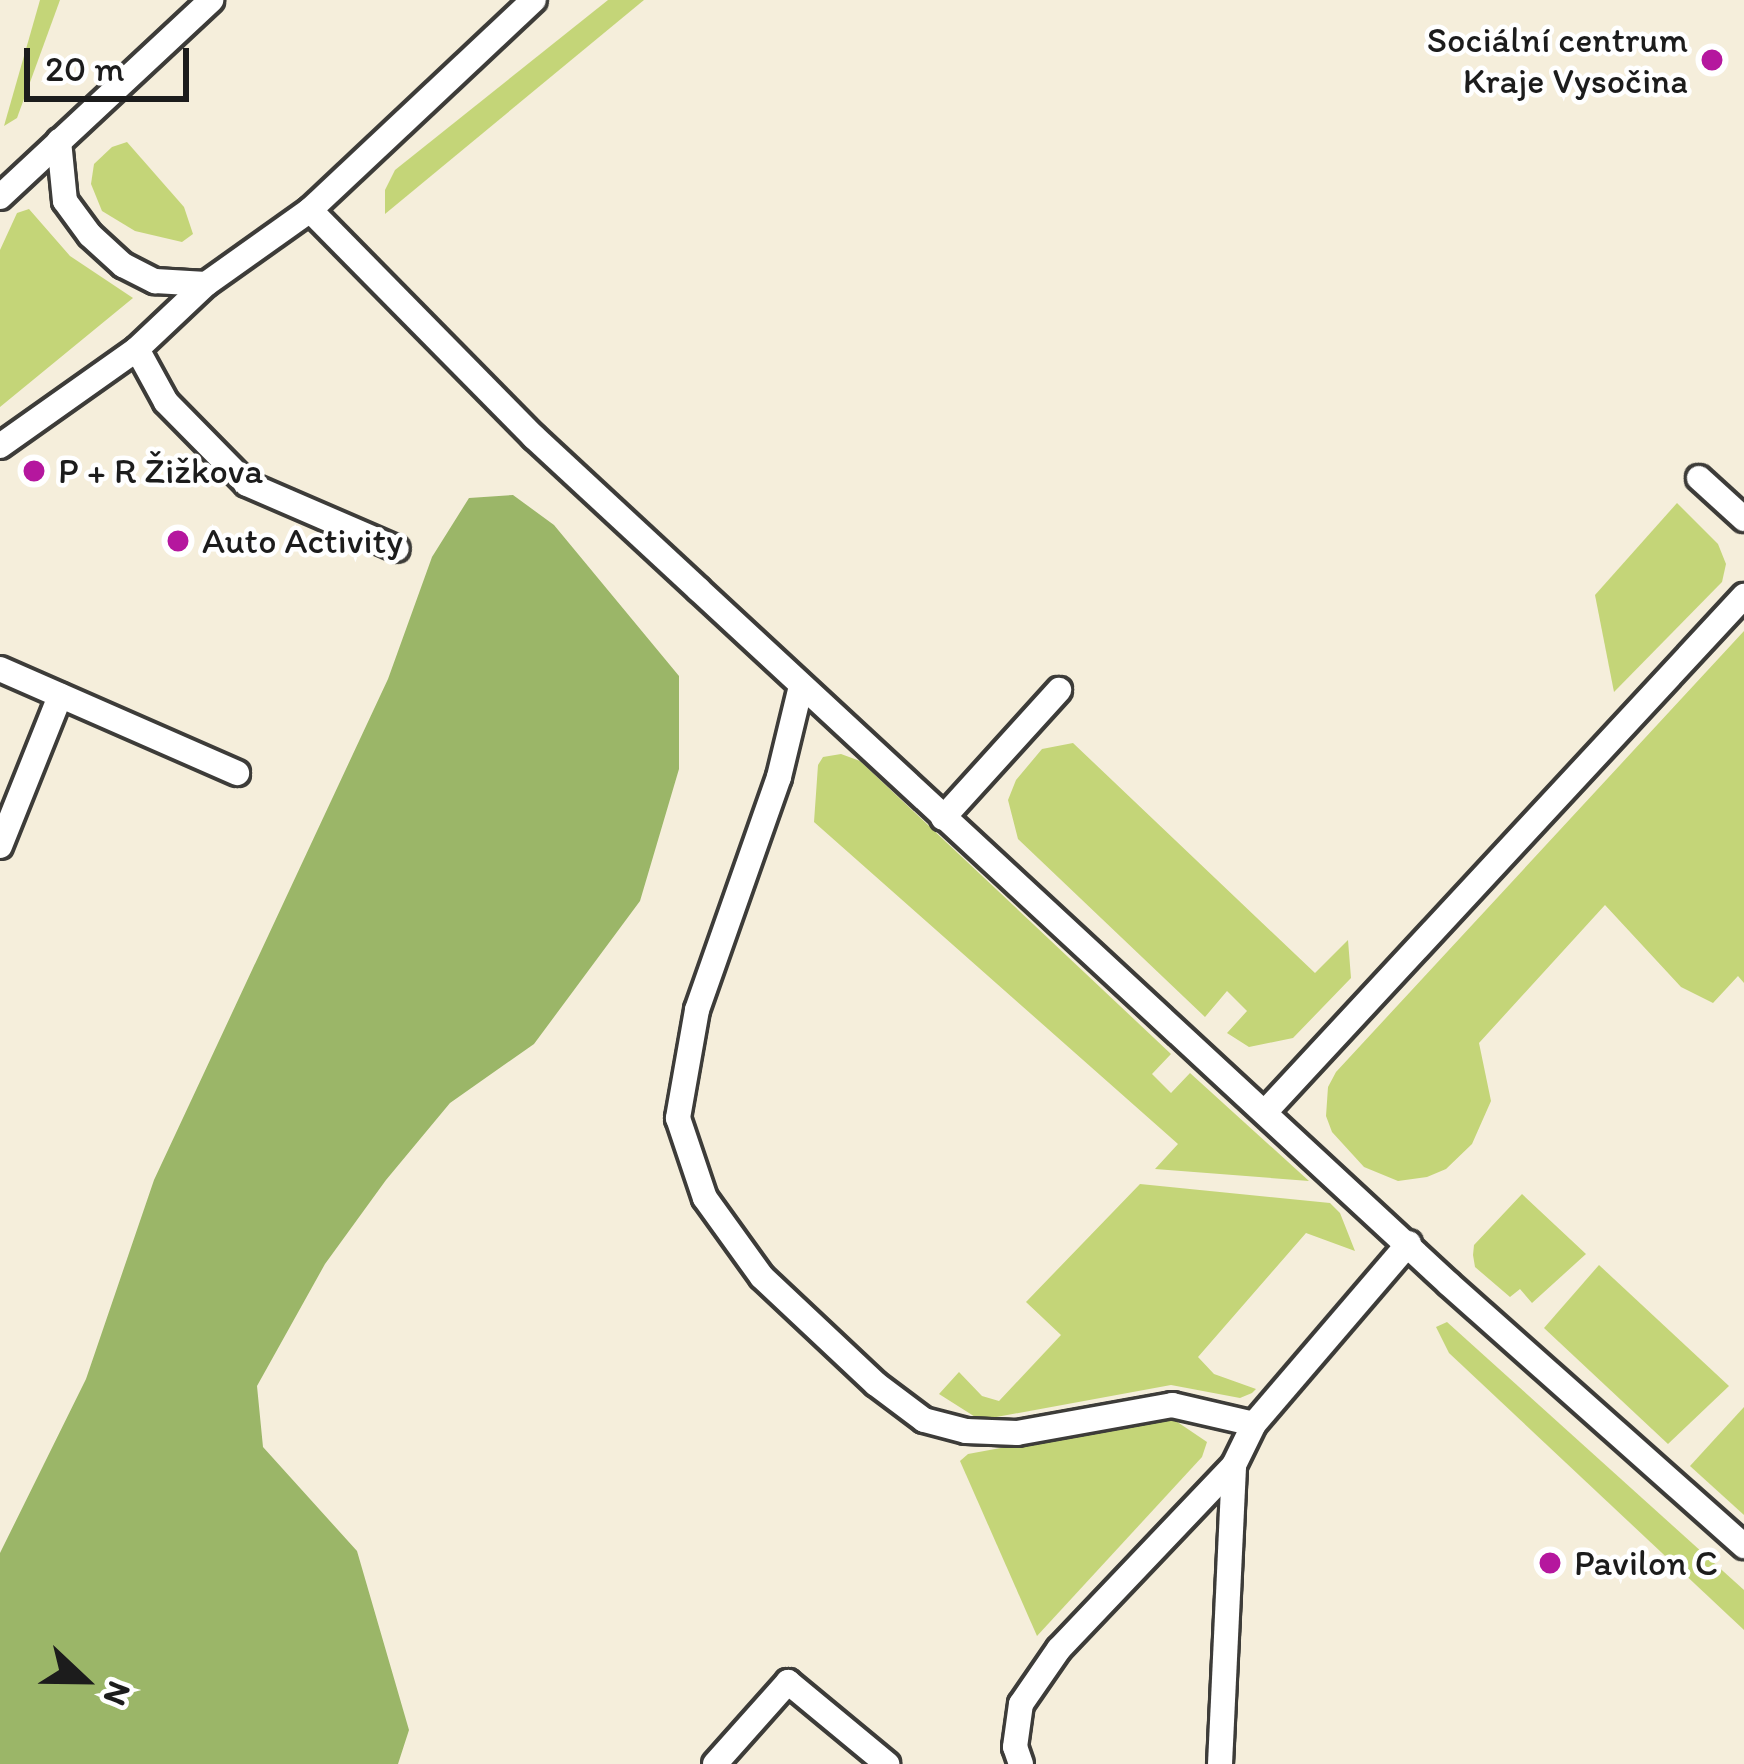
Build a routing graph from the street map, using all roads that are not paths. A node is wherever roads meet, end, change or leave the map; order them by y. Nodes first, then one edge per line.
1 (212, 0) edge
2 (526, 2) edge
3 (58, 141) junction
4 (0, 196) edge
5 (310, 210) junction
6 (206, 284) junction
7 (137, 349) junction
8 (0, 446) edge
9 (1700, 478) dead end
10 (1744, 519) edge
11 (397, 549) dead end
12 (1744, 596) edge
13 (0, 669) edge
14 (801, 686) junction
15 (1059, 690) dead end
16 (60, 697) junction
17 (237, 773) dead end
18 (943, 818) junction
19 (0, 846) edge
20 (1266, 1111) junction
21 (1408, 1243) junction
22 (1254, 1424) junction
23 (1234, 1465) junction
24 (1744, 1546) edge
25 (715, 1764) edge
26 (886, 1764) edge
27 (1021, 1764) edge
28 (1220, 1764) edge

1 - 3 lane
2 - 5 lane
3 - 4 lane
3 - 6 lane
5 - 6 lane
5 - 14 lane
6 - 7 lane
7 - 8 lane
7 - 11 lane
9 - 10 lane
12 - 20 lane
13 - 16 lane
14 - 18 lane
14 - 22 lane
15 - 18 lane
16 - 17 lane
16 - 19 lane
18 - 20 lane
20 - 21 lane
21 - 22 lane
21 - 24 lane
22 - 23 lane
23 - 27 lane
23 - 28 lane
25 - 26 lane

